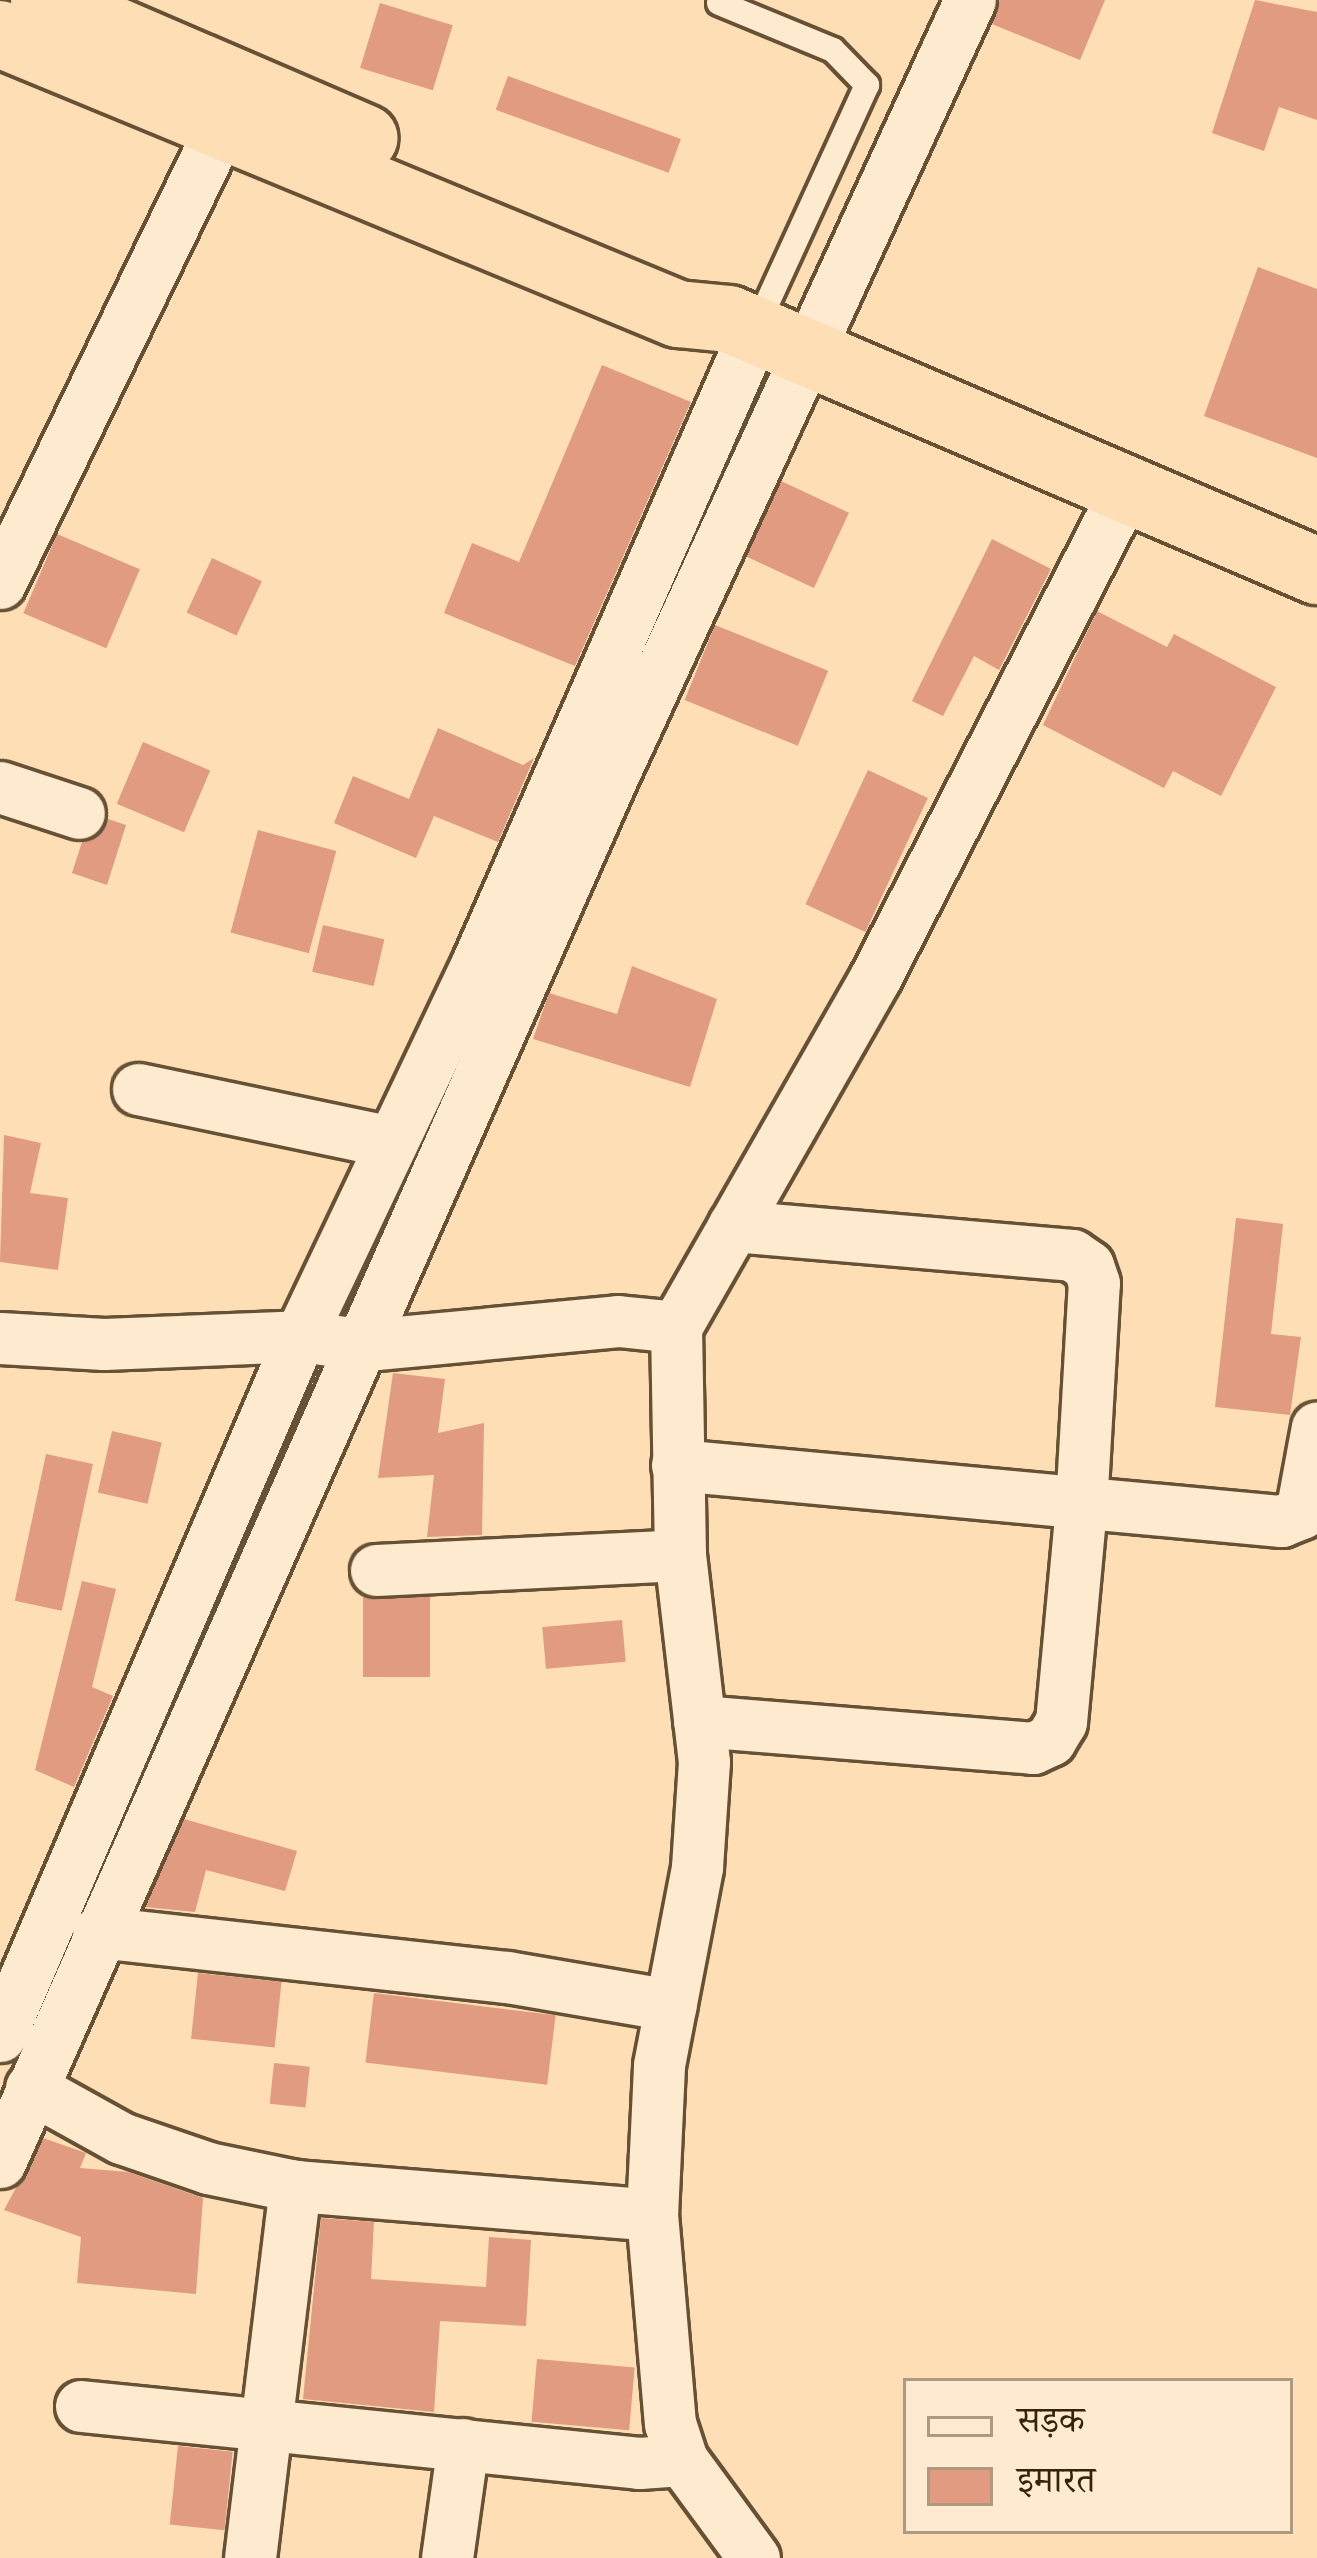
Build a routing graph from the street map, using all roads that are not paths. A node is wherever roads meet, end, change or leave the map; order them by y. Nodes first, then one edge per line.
1 (44, 0) edge
2 (970, 0) edge
3 (719, 3) dead end
4 (0, 34) edge
5 (221, 127) junction
6 (765, 334) junction
7 (1127, 487) junction
8 (1317, 571) edge
9 (0, 583) edge
10 (0, 788) edge
11 (79, 813) dead end
12 (138, 1089) dead end
13 (392, 1142) junction
14 (733, 1226) junction
15 (676, 1327) junction
16 (0, 1338) edge
17 (332, 1341) junction
18 (1317, 1427) edge
19 (677, 1465) junction
20 (1081, 1506) junction
21 (680, 1555) junction
22 (376, 1570) dead end
23 (700, 1721) junction
24 (98, 1932) junction
25 (19, 1942) edge
26 (671, 2005) junction
27 (0, 2036) edge
28 (31, 2088) junction
29 (0, 2162) edge
30 (295, 2186) junction
31 (652, 2215) junction
32 (81, 2406) dead end
33 (268, 2425) junction
34 (463, 2444) junction
35 (682, 2461) junction
36 (250, 2558) edge
37 (448, 2558) edge
38 (754, 2558) edge

1 - 6 highway
2 - 6 street
3 - 6 lane
4 - 5 highway
5 - 6 highway
5 - 9 street
6 - 7 highway
6 - 13 street
6 - 17 street
7 - 8 highway
7 - 14 street
10 - 11 street
12 - 13 street
13 - 17 street
14 - 15 street
14 - 20 street
15 - 17 street
15 - 19 street
16 - 17 street
17 - 24 street
17 - 25 street
18 - 20 street
19 - 20 street
19 - 21 street
20 - 23 street
21 - 22 street
21 - 23 street
23 - 26 street
24 - 26 street
24 - 28 street
25 - 27 street
26 - 31 street
28 - 29 street
28 - 30 street
30 - 31 street
30 - 33 street
31 - 35 street
32 - 33 street
33 - 34 street
33 - 36 street
34 - 35 street
34 - 37 street
35 - 38 street

